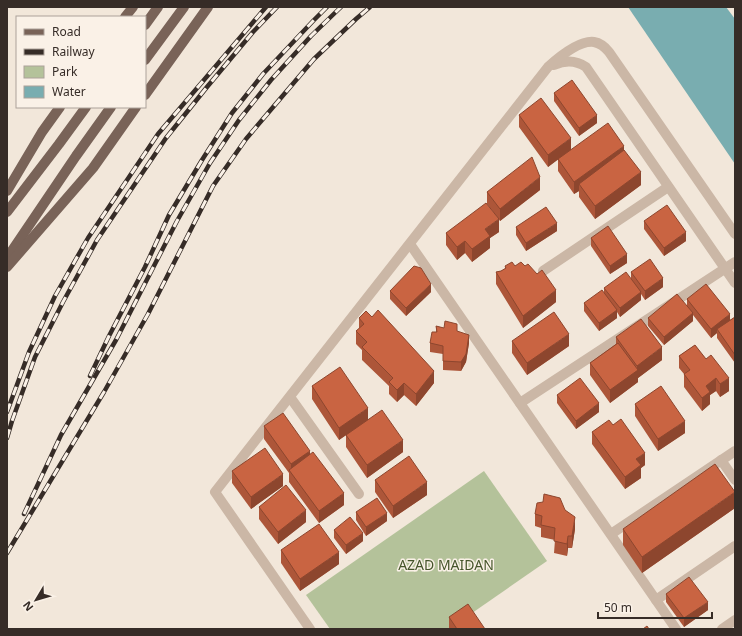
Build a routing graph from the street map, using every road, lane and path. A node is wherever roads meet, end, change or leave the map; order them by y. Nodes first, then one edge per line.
1 (133, 7) edge
2 (158, 7) edge
3 (184, 7) edge
4 (208, 7) edge
5 (126, 16) edge
6 (146, 24) edge
7 (146, 59) edge
8 (548, 67) junction
9 (146, 94) edge
10 (59, 108) edge
11 (85, 108) edge
12 (110, 108) edge
13 (135, 108) edge
14 (668, 186) junction
15 (7, 191) edge
16 (7, 212) edge
17 (735, 234) edge
18 (410, 244) junction
19 (7, 258) edge
20 (735, 262) edge
21 (7, 267) edge
22 (725, 268) junction
23 (544, 270) edge
24 (735, 283) edge
25 (290, 397) junction
26 (520, 403) junction
27 (735, 451) edge
28 (721, 460) junction
29 (735, 480) edge
30 (359, 494) dead end
31 (611, 534) junction
32 (735, 546) edge
33 (656, 600) junction
34 (735, 620) edge
35 (310, 629) edge
36 (676, 629) edge
37 (722, 629) edge

1 - 5 main road
2 - 6 main road
3 - 7 main road
4 - 9 main road
8 - 14 street
8 - 17 street
8 - 18 street
10 - 15 main road
11 - 16 main road
12 - 19 main road
13 - 21 main road
14 - 22 street
14 - 23 street
18 - 25 street
18 - 26 street
20 - 22 street
22 - 24 street
22 - 26 street
25 - 30 street
25 - 35 street
26 - 31 street
27 - 28 street
28 - 29 street
28 - 31 street
31 - 33 street
32 - 33 street
33 - 36 street
34 - 37 street

